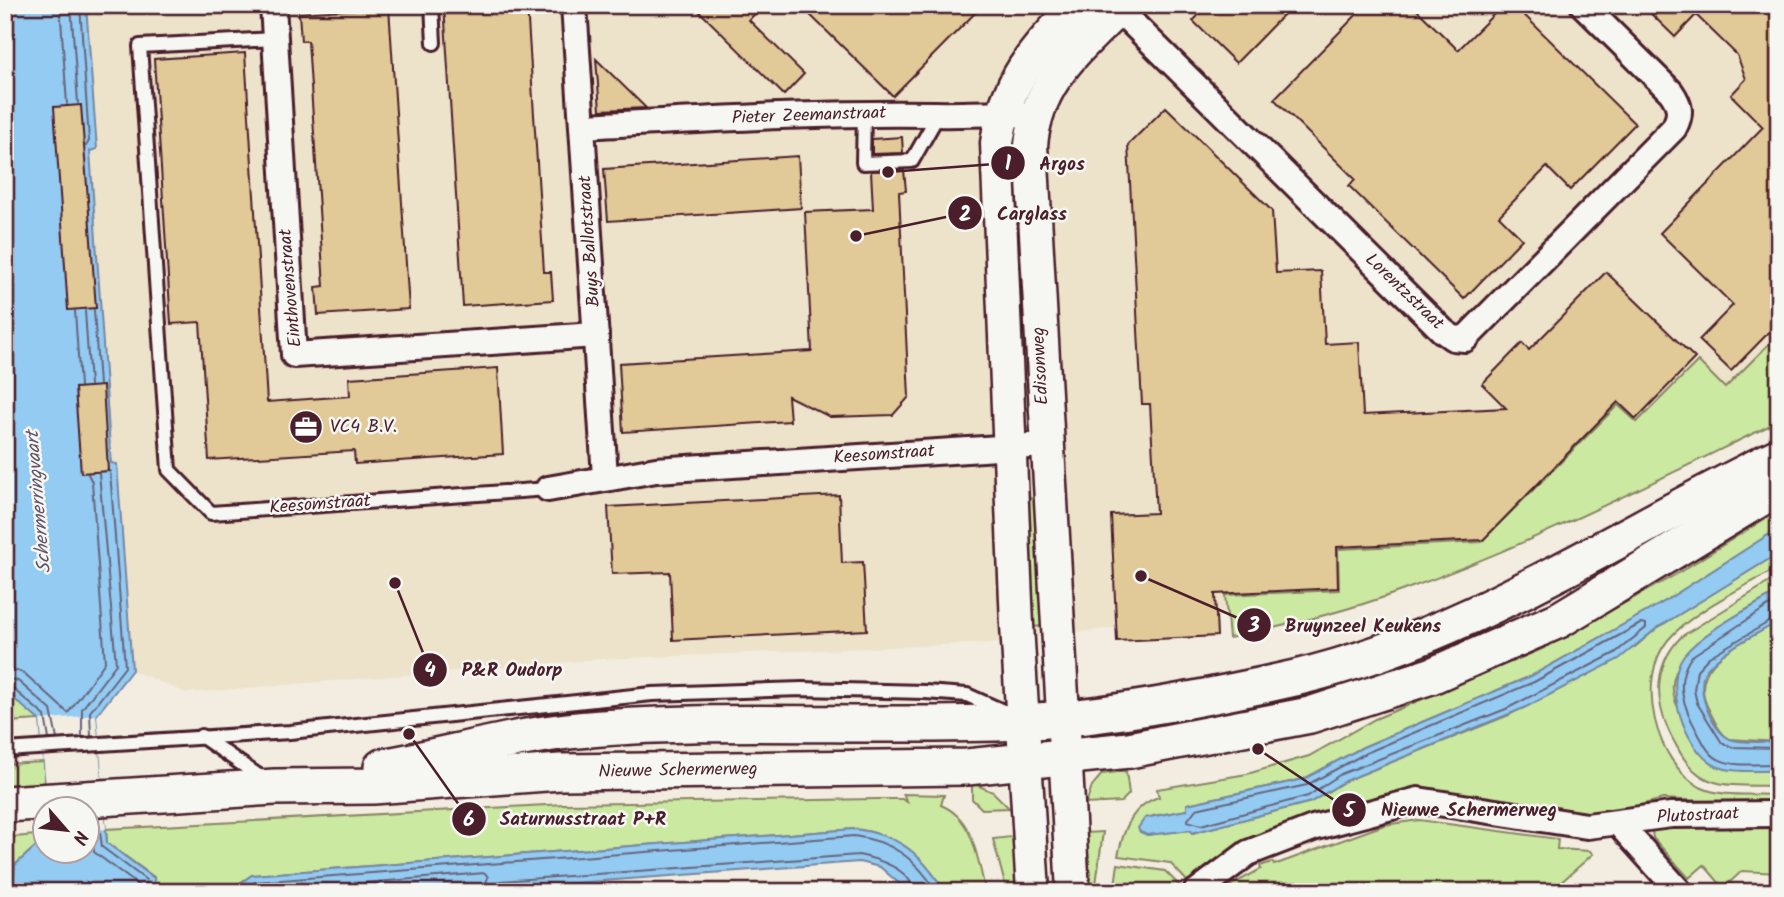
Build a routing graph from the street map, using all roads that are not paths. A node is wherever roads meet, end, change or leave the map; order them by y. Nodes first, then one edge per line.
1 (273, 5) edge
2 (432, 5) edge
3 (574, 5) edge
4 (1078, 5) edge
5 (1583, 5) edge
6 (1118, 7) edge
7 (275, 39) junction
8 (434, 43) dead end
9 (1003, 111) junction
10 (864, 113) junction
11 (938, 115) junction
12 (1035, 116) junction
13 (583, 126) junction
14 (596, 335) junction
15 (1046, 445) junction
16 (1012, 447) junction
17 (1779, 456) edge
18 (605, 477) junction
19 (1779, 487) edge
20 (548, 489) joint
21 (1063, 718) junction
22 (1024, 721) junction
23 (201, 736) junction
24 (5, 750) edge
25 (1067, 758) junction
26 (1027, 762) junction
27 (275, 787) junction
28 (5, 804) edge
29 (1779, 814) edge
30 (1618, 823) junction
31 (1033, 892) edge
32 (1073, 892) edge
33 (1196, 892) edge
34 (1681, 892) edge

1 - 7 street, Einthovenstraat
2 - 8 lane
3 - 13 street, Buys Ballotstraat
4 - 9 street, Edisonweg
5 - 6 street, Lorentzstraat
6 - 12 street, Edisonweg
7 - 14 street, Einthovenstraat
7 - 20 lane, Keesomstraat
9 - 11 street, Pieter Zeemanstraat
9 - 12 street, Pieter Zeemanstraat
9 - 16 street, Edisonweg
10 - 11 street, Pieter Zeemanstraat
10 - 11 lane
10 - 13 street, Pieter Zeemanstraat
12 - 15 street, Edisonweg
13 - 14 street, Buys Ballotstraat
14 - 18 street, Buys Ballotstraat
15 - 16 street, Keesomstraat
15 - 21 street, Edisonweg
16 - 18 street, Keesomstraat
16 - 22 street, Edisonweg
17 - 21 main road, Nieuwe Schermerweg
18 - 20 street, Keesomstraat
19 - 25 main road, Nieuwe Schermerweg
21 - 22 main road, Nieuwe Schermerweg
21 - 25 street, Edisonweg
22 - 23 lane, Nieuwe Schermerweg
22 - 26 street, Edisonweg
22 - 27 main road, Nieuwe Schermerweg
23 - 24 lane, Nieuwe Schermerweg
23 - 27 lane
25 - 26 main road, Nieuwe Schermerweg
25 - 32 street, Edisonweg
26 - 27 main road, Nieuwe Schermerweg
26 - 31 street, Edisonweg
27 - 28 main road, Nieuwe Schermerweg
29 - 30 street, Plutostraat
30 - 33 street, Plutostraat
30 - 34 street, Plutostraat

